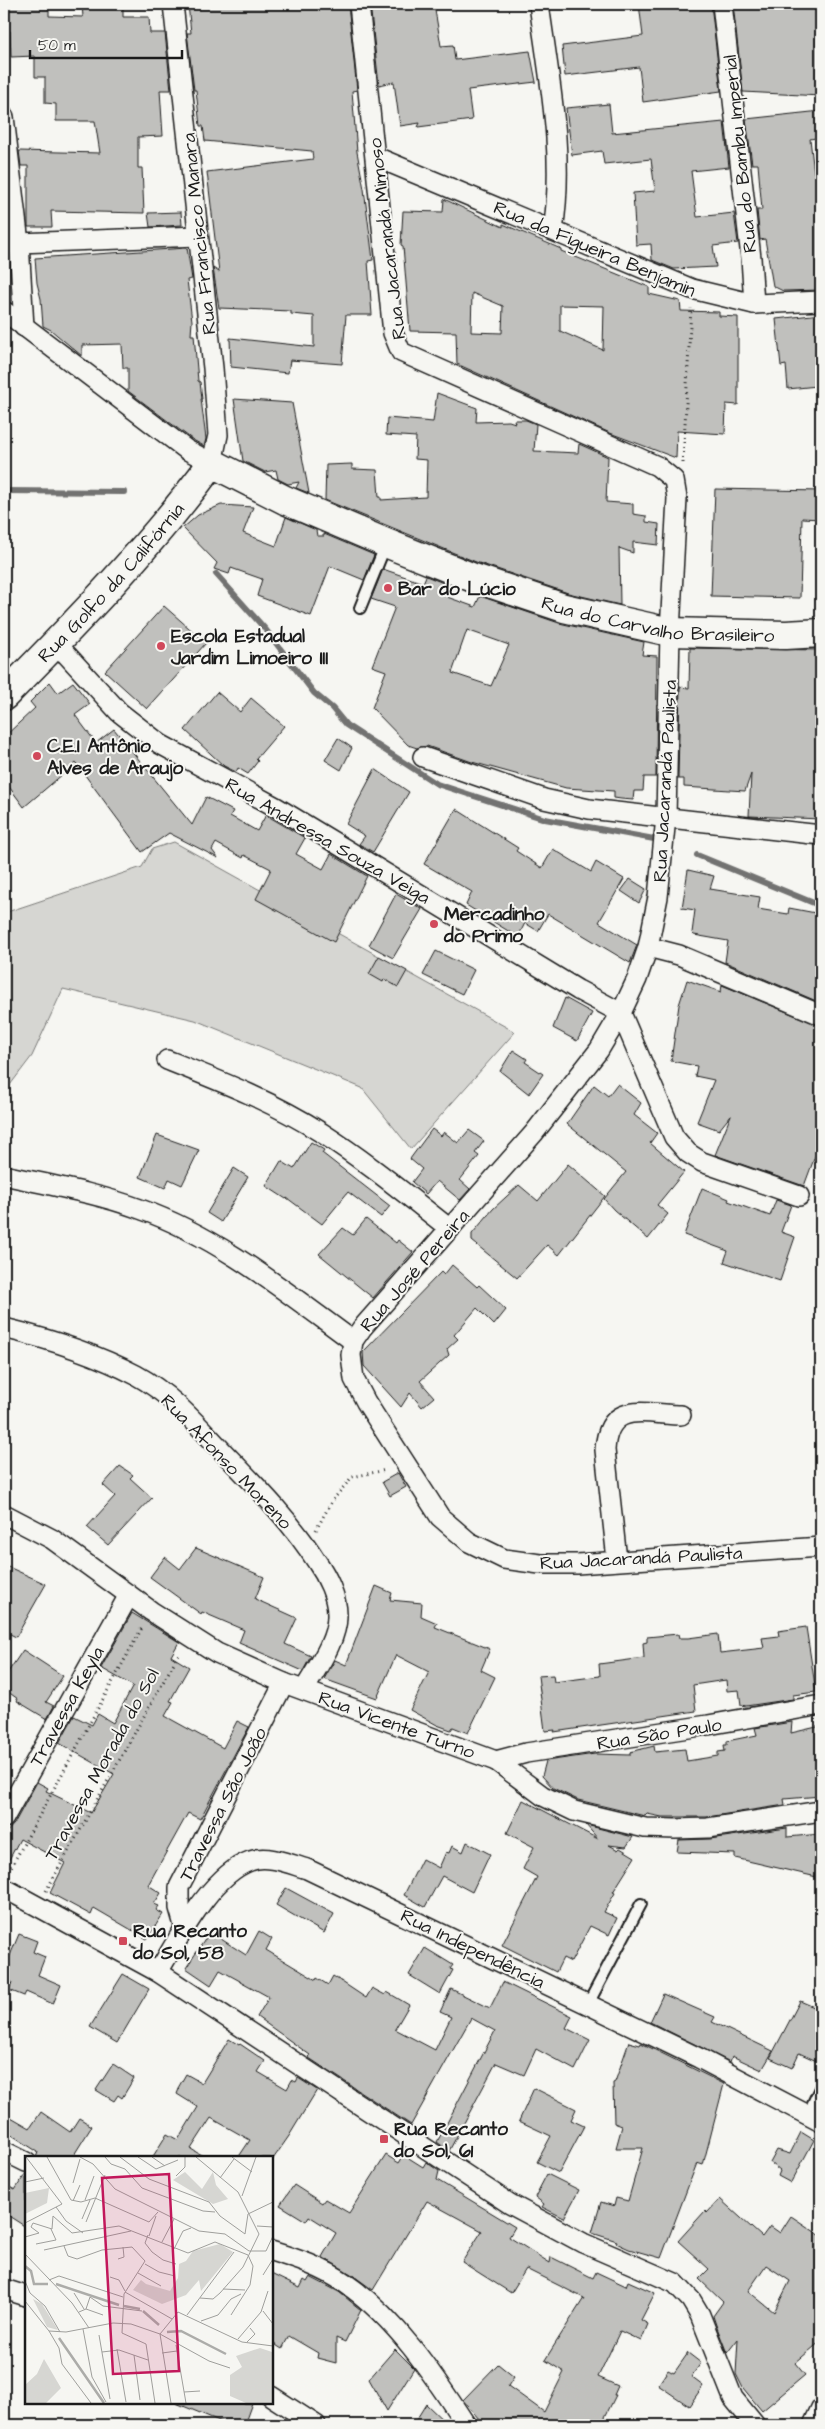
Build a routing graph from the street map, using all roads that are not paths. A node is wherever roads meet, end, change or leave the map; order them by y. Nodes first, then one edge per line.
1 (173, 4) edge
2 (359, 4) edge
3 (540, 4) edge
4 (722, 4) edge
5 (4, 117) edge
6 (376, 157) junction
7 (553, 230) junction
8 (198, 236) junction
9 (18, 243) junction
10 (821, 301) edge
11 (754, 304) junction
12 (4, 311) edge
13 (24, 327) junction
14 (212, 464) junction
15 (674, 480) joint
16 (386, 543) junction
17 (360, 608) dead end
18 (670, 632) junction
19 (821, 633) edge
20 (56, 643) junction
21 (4, 696) edge
22 (423, 757) dead end
23 (665, 825) junction
24 (821, 835) edge
25 (648, 947) junction
26 (621, 1013) junction
27 (821, 1015) edge
28 (167, 1060) dead end
29 (4, 1175) edge
30 (799, 1196) dead end
31 (450, 1229) junction
32 (4, 1328) edge
33 (353, 1341) junction
34 (681, 1415) dead end
35 (409, 1470) joint
36 (4, 1514) edge
37 (821, 1547) edge
38 (617, 1560) junction
39 (129, 1595) junction
40 (284, 1683) junction
41 (304, 1690) junction
42 (821, 1705) edge
43 (496, 1761) junction
44 (821, 1811) edge
45 (4, 1818) edge
46 (6, 1880) edge
47 (641, 1904) dead end
48 (185, 1929) junction
49 (158, 1972) junction
50 (588, 2004) junction
51 (821, 2086) edge
52 (815, 2118) edge
53 (4, 2151) edge
54 (25, 2162) edge
55 (272, 2251) edge
56 (4, 2289) edge
57 (25, 2296) edge
58 (272, 2397) edge
59 (821, 2408) edge
60 (316, 2425) edge
61 (466, 2425) edge
62 (755, 2425) edge
63 (813, 2425) edge

1 - 8 street, Rua Francisco Manara
2 - 6 street, Rua Jacarandá Mimoso
3 - 7 street
4 - 11 street, Rua do Bambu Imperial
5 - 9 street
6 - 7 street, Rua da Figueira Benjamin
6 - 15 street, Rua Jacarandá Mimoso
7 - 11 street, Rua da Figueira Benjamin
8 - 9 street
8 - 14 street, Rua Francisco Manara
9 - 13 street
10 - 11 street, Rua da Figueira Benjamin
12 - 13 street, Rua do Carvalho Brasileiro
13 - 14 street, Rua do Carvalho Brasileiro
14 - 16 street, Rua do Carvalho Brasileiro
14 - 20 street, Rua Golfo da Califórnia
15 - 18 street, Rua Jacarandá Paulista
16 - 17 lane
16 - 18 street, Rua do Carvalho Brasileiro
18 - 19 street, Rua do Carvalho Brasileiro
18 - 23 street, Rua Jacarandá Paulista
20 - 21 street, Rua Golfo da Califórnia
20 - 26 street, Rua Andressa Souza Veiga
22 - 23 street
23 - 24 street
23 - 25 street, Rua Jacarandá Paulista
25 - 26 street, Rua Jacarandá Paulista
25 - 27 street
26 - 30 street
26 - 31 street, Rua José Pereira
28 - 31 street
29 - 33 street
31 - 33 street, Rua José Pereira
32 - 41 street, Rua Afonso Moreno
33 - 35 street, Rua José Pereira
34 - 38 street
35 - 38 street, Rua Jacarandá Paulista
36 - 39 street, Rua Vicente Turno
37 - 38 street, Rua Jacarandá Paulista
39 - 40 street, Rua Vicente Turno
39 - 45 street, Travessa Keyla
40 - 41 street, Rua Vicente Turno
40 - 48 street, Travessa São João
41 - 43 street, Rua Vicente Turno
42 - 43 street, Rua São Paulo
43 - 44 street, Rua Vicente Turno
46 - 49 street
47 - 50 lane
48 - 49 street, Rua Independência
48 - 50 street, Rua Independência
49 - 62 street
50 - 52 street, Rua Independência
51 - 52 lane
53 - 54 street
55 - 61 street
56 - 57 street
58 - 60 street
59 - 63 street

